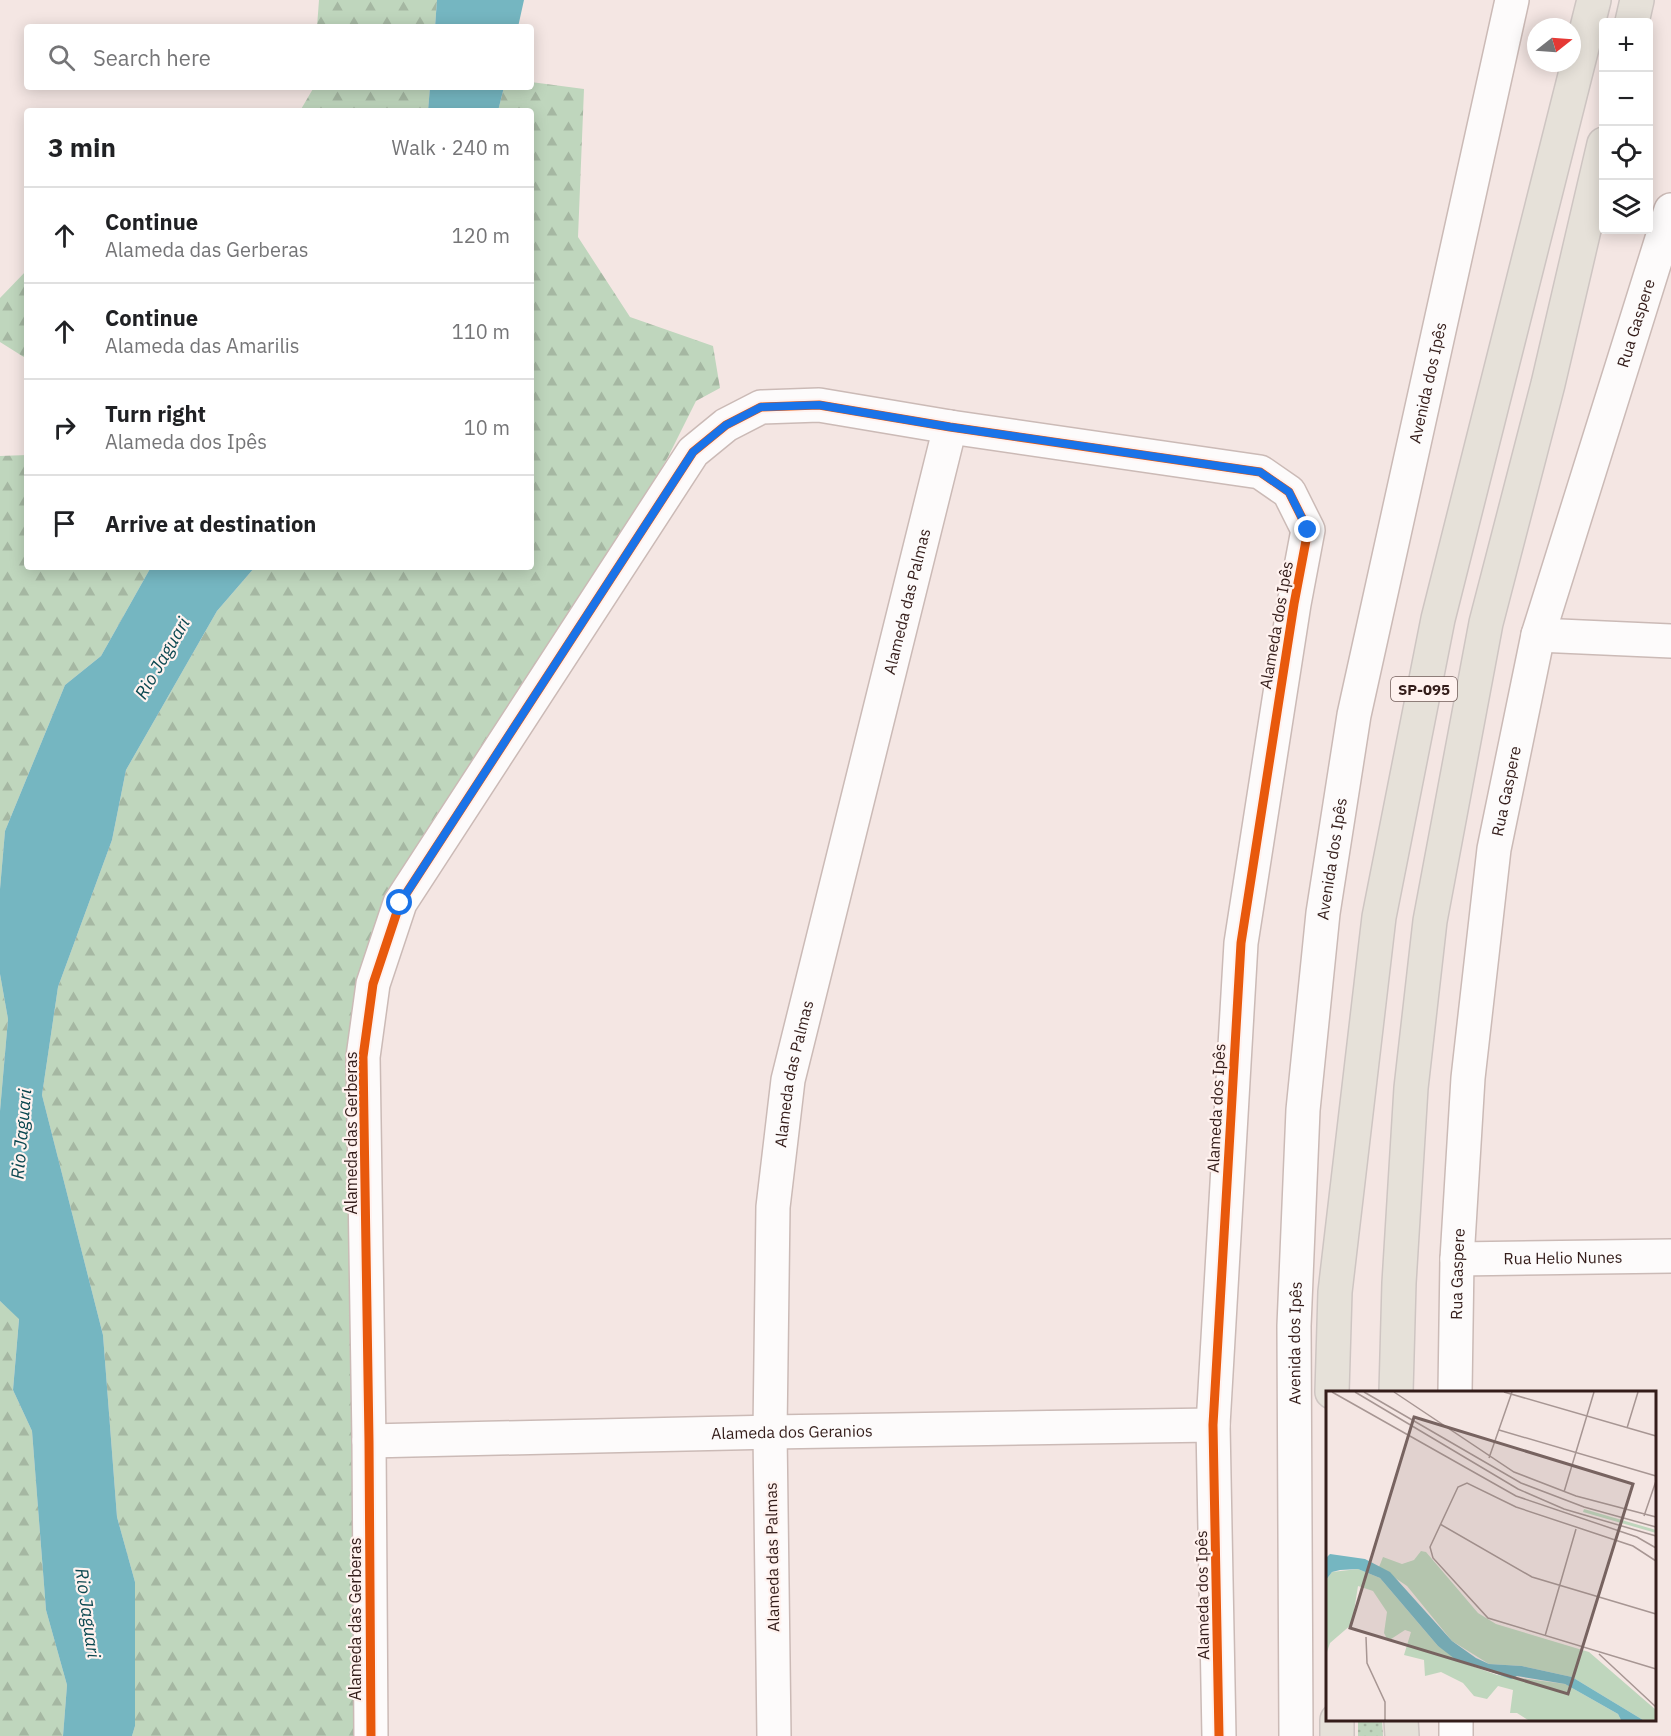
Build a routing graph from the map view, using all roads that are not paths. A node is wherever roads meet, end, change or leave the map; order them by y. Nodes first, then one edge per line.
1 (1512, 0) edge
2 (1594, 0) edge
3 (1637, 0) edge
4 (1633, 18) edge
5 (1599, 165) edge
6 (1671, 210) edge
7 (950, 427) junction
8 (1538, 635) junction
9 (1671, 641) edge
10 (1671, 1256) edge
11 (1457, 1259) junction
12 (1332, 1391) edge
13 (1396, 1391) edge
14 (1455, 1391) edge
15 (1214, 1425) junction
16 (770, 1432) junction
17 (369, 1441) junction
18 (1401, 1721) edge
19 (371, 1736) edge
20 (774, 1736) edge
21 (1219, 1736) edge
22 (1296, 1736) edge
23 (1402, 1736) edge

1 - 22 street, Avenida dos Ipês
2 - 12 main road, SP-095
3 - 4 main road
5 - 13 main road, SP-095
6 - 8 street, Rua Gaspere
7 - 15 street, Alameda dos Ipês
7 - 16 street, Alameda das Palmas
7 - 17 street, Alameda das Gerberas
8 - 9 street
8 - 11 street, Rua Gaspere
10 - 11 street, Rua Helio Nunes
11 - 14 street, Rua Gaspere
15 - 16 street, Alameda dos Geranios
15 - 21 street, Alameda dos Ipês
16 - 17 street, Alameda dos Geranios
16 - 20 street, Alameda das Palmas
17 - 19 street, Alameda das Gerberas
18 - 23 main road

